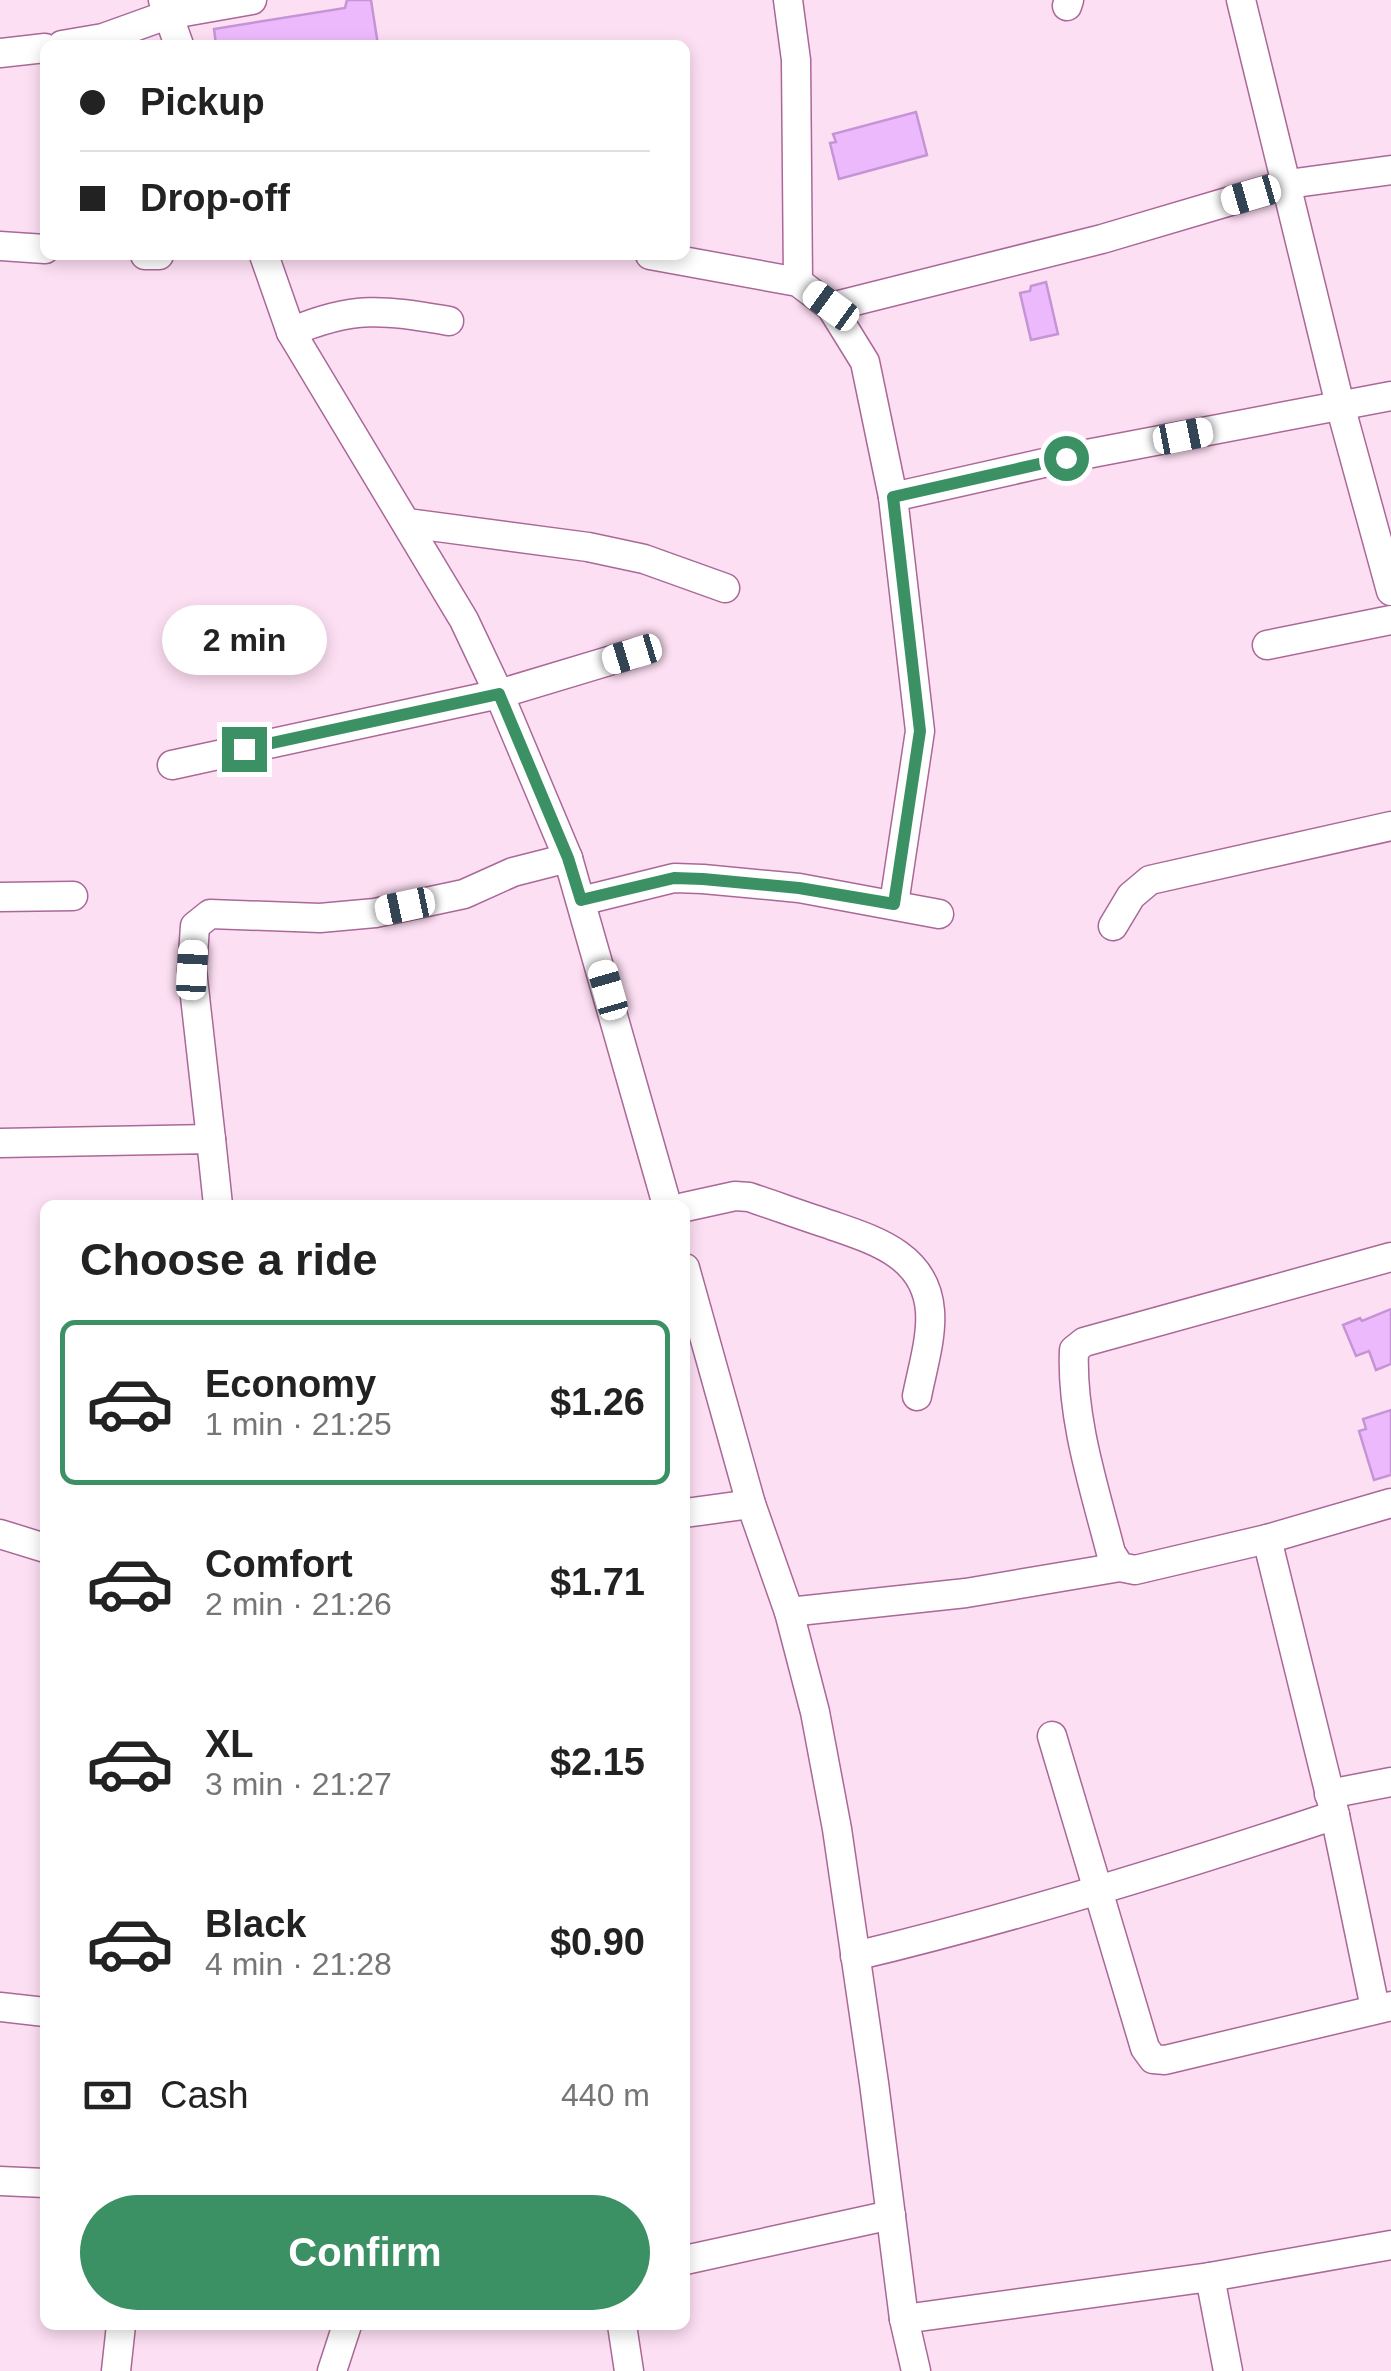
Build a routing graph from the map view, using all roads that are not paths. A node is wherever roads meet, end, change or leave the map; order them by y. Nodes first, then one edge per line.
1 (788, 0) edge
2 (1242, 0) edge
3 (246, 1) edge
4 (165, 7) edge
5 (91, 40) edge
6 (177, 40) edge
7 (40, 49) edge
8 (0, 53) edge
9 (1391, 170) edge
10 (1288, 184) junction
11 (0, 246) edge
12 (40, 249) edge
13 (266, 260) edge
14 (677, 260) edge
15 (798, 282) junction
16 (831, 306) junction
17 (449, 322) dead end
18 (292, 332) junction
19 (1391, 396) edge
20 (1340, 406) junction
21 (893, 497) junction
22 (407, 523) junction
23 (725, 588) dead end
24 (1391, 591) edge
25 (1391, 620) edge
26 (1267, 646) dead end
27 (632, 654) dead end
28 (499, 694) junction
29 (172, 765) dead end
30 (1391, 826) edge
31 (568, 858) junction
32 (73, 896) dead end
33 (0, 897) edge
34 (581, 900) junction
35 (894, 904) junction
36 (939, 914) dead end
37 (1113, 926) dead end
38 (212, 1139) junction
39 (0, 1143) edge
40 (218, 1200) edge
41 (667, 1200) edge
42 (690, 1206) edge
43 (1391, 1256) edge
44 (690, 1286) edge
45 (917, 1396) dead end
46 (1391, 1502) edge
47 (751, 1504) junction
48 (690, 1512) edge
49 (0, 1534) edge
50 (1267, 1538) junction
51 (40, 1546) edge
52 (1120, 1567) junction
53 (789, 1612) junction
54 (1052, 1736) dead end
55 (1391, 1782) edge
56 (1332, 1805) junction
57 (1100, 1892) junction
58 (855, 1956) junction
59 (0, 2007) edge
60 (1383, 2007) edge
61 (40, 2011) edge
62 (0, 2181) edge
63 (40, 2184) edge
64 (891, 2215) junction
65 (1391, 2245) edge
66 (690, 2259) edge
67 (1210, 2277) junction
68 (904, 2318) junction
69 (120, 2330) edge
70 (346, 2330) edge
71 (623, 2330) edge
72 (116, 2371) edge
73 (332, 2371) edge
74 (629, 2371) edge
75 (916, 2371) edge
76 (1228, 2371) edge

1 - 15 street
2 - 10 street
3 - 4 street
4 - 5 street
4 - 6 street
7 - 8 street
9 - 10 street
10 - 16 street
10 - 20 street
11 - 12 street
13 - 18 street
14 - 15 street
15 - 16 street
16 - 21 street
17 - 18 street
18 - 22 street
19 - 20 street
20 - 21 street
20 - 24 street
21 - 35 street
22 - 23 street
22 - 28 street
25 - 26 street
27 - 28 street
28 - 29 street
28 - 31 street
30 - 37 street
31 - 34 street
31 - 38 street
32 - 33 street
34 - 35 street
34 - 41 street
35 - 36 street
38 - 39 street
38 - 40 street
42 - 45 street
43 - 52 street
44 - 47 street
46 - 50 street
47 - 48 street
47 - 53 street
49 - 51 street
50 - 52 street
50 - 56 street
52 - 53 street
53 - 58 street
54 - 57 street
55 - 56 street
56 - 57 street
56 - 60 street
57 - 58 street
57 - 60 street
58 - 64 street
59 - 61 street
62 - 63 street
64 - 66 street
64 - 68 street
65 - 67 street
67 - 68 street
67 - 76 street
68 - 75 street
69 - 72 street
70 - 73 street
71 - 74 street

